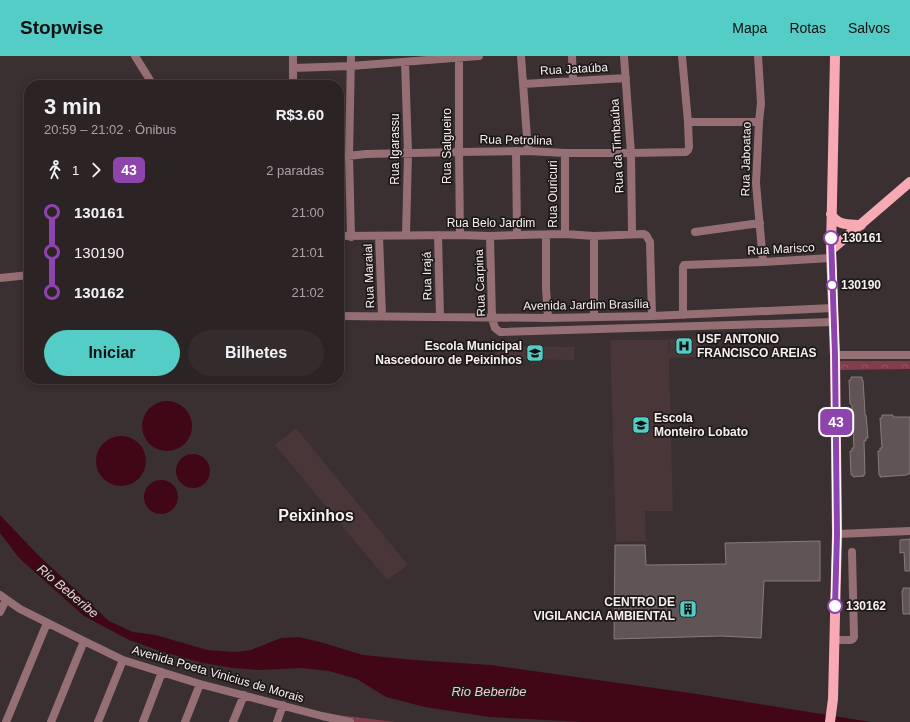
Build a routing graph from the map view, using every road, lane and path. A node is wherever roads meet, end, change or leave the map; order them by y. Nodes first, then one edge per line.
1 (135, 56) edge
2 (293, 56) edge
3 (351, 56) edge
4 (468, 56) edge
5 (479, 56) edge
6 (521, 56) edge
7 (572, 56) edge
8 (624, 56) edge
9 (682, 56) edge
10 (758, 56) edge
11 (835, 56) edge
12 (423, 58) edge
13 (459, 58) junction
14 (405, 62) junction
15 (351, 66) junction
16 (293, 68) junction
17 (626, 78) junction
18 (150, 80) edge
19 (293, 80) edge
20 (573, 81) junction
21 (523, 84) junction
22 (688, 122) junction
23 (759, 122) junction
24 (516, 151) junction
25 (528, 151) junction
26 (459, 152) junction
27 (408, 153) junction
28 (565, 153) junction
29 (631, 153) junction
30 (350, 156) junction
31 (344, 157) edge
32 (910, 182) edge
33 (831, 214) junction
34 (760, 224) junction
35 (861, 224) junction
36 (695, 232) dead end
37 (566, 234) junction
38 (632, 234) junction
39 (406, 235) junction
40 (438, 235) junction
41 (460, 235) junction
42 (517, 235) junction
43 (546, 235) junction
44 (344, 236) edge
45 (351, 236) junction
46 (379, 236) junction
47 (490, 236) junction
48 (594, 236) junction
49 (831, 254) junction
50 (764, 262) junction
51 (24, 276) edge
52 (0, 278) edge
53 (833, 308) junction
54 (683, 315) junction
55 (344, 316) edge
56 (382, 316) junction
57 (594, 316) junction
58 (652, 316) junction
59 (440, 317) junction
60 (492, 318) junction
61 (548, 318) junction
62 (834, 322) junction
63 (495, 328) joint
64 (835, 355) junction
65 (910, 355) edge
66 (910, 531) edge
67 (837, 534) junction
68 (852, 552) dead end
69 (3, 597) edge
70 (0, 612) edge
71 (47, 623) junction
72 (834, 640) junction
73 (84, 641) junction
74 (123, 660) junction
75 (162, 672) junction
76 (200, 684) junction
77 (244, 695) junction
78 (283, 705) junction
79 (321, 719) edge
80 (6, 722) edge
81 (51, 722) edge
82 (98, 722) edge
83 (143, 722) edge
84 (185, 722) edge
85 (233, 722) edge
86 (277, 722) edge
87 (350, 722) edge
88 (830, 722) edge

1 - 18 street
2 - 16 street
3 - 15 street
4 - 5 street
4 - 13 street
6 - 21 street
7 - 20 street
8 - 17 street, Rua da Timbaúba
9 - 22 street
10 - 23 street, Rua Jaboatao
11 - 33 main road
12 - 13 street
12 - 14 street
13 - 26 street, Rua Salgueiro
14 - 15 street
14 - 27 street, Rua Igarassu
15 - 16 street
15 - 30 street
16 - 19 street
17 - 20 street, Rua Jataúba
17 - 29 street, Rua da Timbaúba
20 - 21 street, Rua Jataúba
21 - 25 street
22 - 23 street
22 - 29 street, Rua Petrolina
23 - 34 street, Rua Jaboatao
24 - 25 street, Rua Petrolina
24 - 26 street, Rua Petrolina
24 - 42 street
25 - 28 street, Rua Petrolina
26 - 27 street, Rua Petrolina
26 - 41 street, Rua Salgueiro
27 - 30 street, Rua Petrolina
27 - 39 street, Rua Igarassu
28 - 29 street, Rua Petrolina
28 - 37 street, Rua Ouricuri
29 - 38 street, Rua da Timbaúba
30 - 31 street, Rua Petrolina
30 - 45 street
32 - 35 main road
33 - 35 main road
33 - 49 main road
34 - 36 street
34 - 50 street, Rua Jaboatao
35 - 49 main road
37 - 43 street, Rua Belo Jardim
37 - 48 street, Rua Belo Jardim
38 - 48 street, Rua Belo Jardim
38 - 58 street, Rua Belo Jardim
39 - 40 street, Rua Belo Jardim
39 - 46 street, Rua Belo Jardim
40 - 41 street, Rua Belo Jardim
40 - 59 street, Rua Irajá
41 - 47 street, Rua Belo Jardim
42 - 43 street, Rua Belo Jardim
42 - 47 street, Rua Belo Jardim
43 - 61 street
44 - 45 street, Rua Belo Jardim
45 - 46 street, Rua Belo Jardim
46 - 56 street, Rua Maraial
47 - 60 street, Rua Carpina
48 - 57 street
49 - 50 street, Rua Marisco
49 - 53 main road
50 - 54 street, Rua Marisco
51 - 52 street
53 - 54 street, Avenida Jardim Brasília
53 - 62 main road
54 - 58 street, Avenida Jardim Brasília
55 - 56 street, Avenida Jardim Brasília
56 - 59 street, Avenida Jardim Brasília
57 - 58 street, Avenida Jardim Brasília
57 - 61 street, Avenida Jardim Brasília
59 - 60 street, Avenida Jardim Brasília
60 - 61 street, Avenida Jardim Brasília
60 - 63 street, Rua Carpina
62 - 63 street, Avenida Jardim Brasília
62 - 64 main road
64 - 65 street
64 - 67 main road
66 - 67 street
67 - 72 main road
68 - 72 street
69 - 70 street
69 - 71 street, Avenida Poeta Vinicius de Morais
71 - 73 street, Avenida Poeta Vinicius de Morais
71 - 80 street
72 - 88 main road
73 - 74 street, Avenida Poeta Vinicius de Morais
73 - 81 street
74 - 75 street, Avenida Poeta Vinicius de Morais
74 - 82 street
75 - 76 street, Avenida Poeta Vinicius de Morais
75 - 83 street
76 - 77 street, Avenida Poeta Vinicius de Morais
76 - 84 street
77 - 78 street, Avenida Poeta Vinicius de Morais
77 - 85 street
78 - 79 street, Avenida Poeta Vinicius de Morais
78 - 86 street
79 - 87 street, Avenida Poeta Vinicius de Morais

